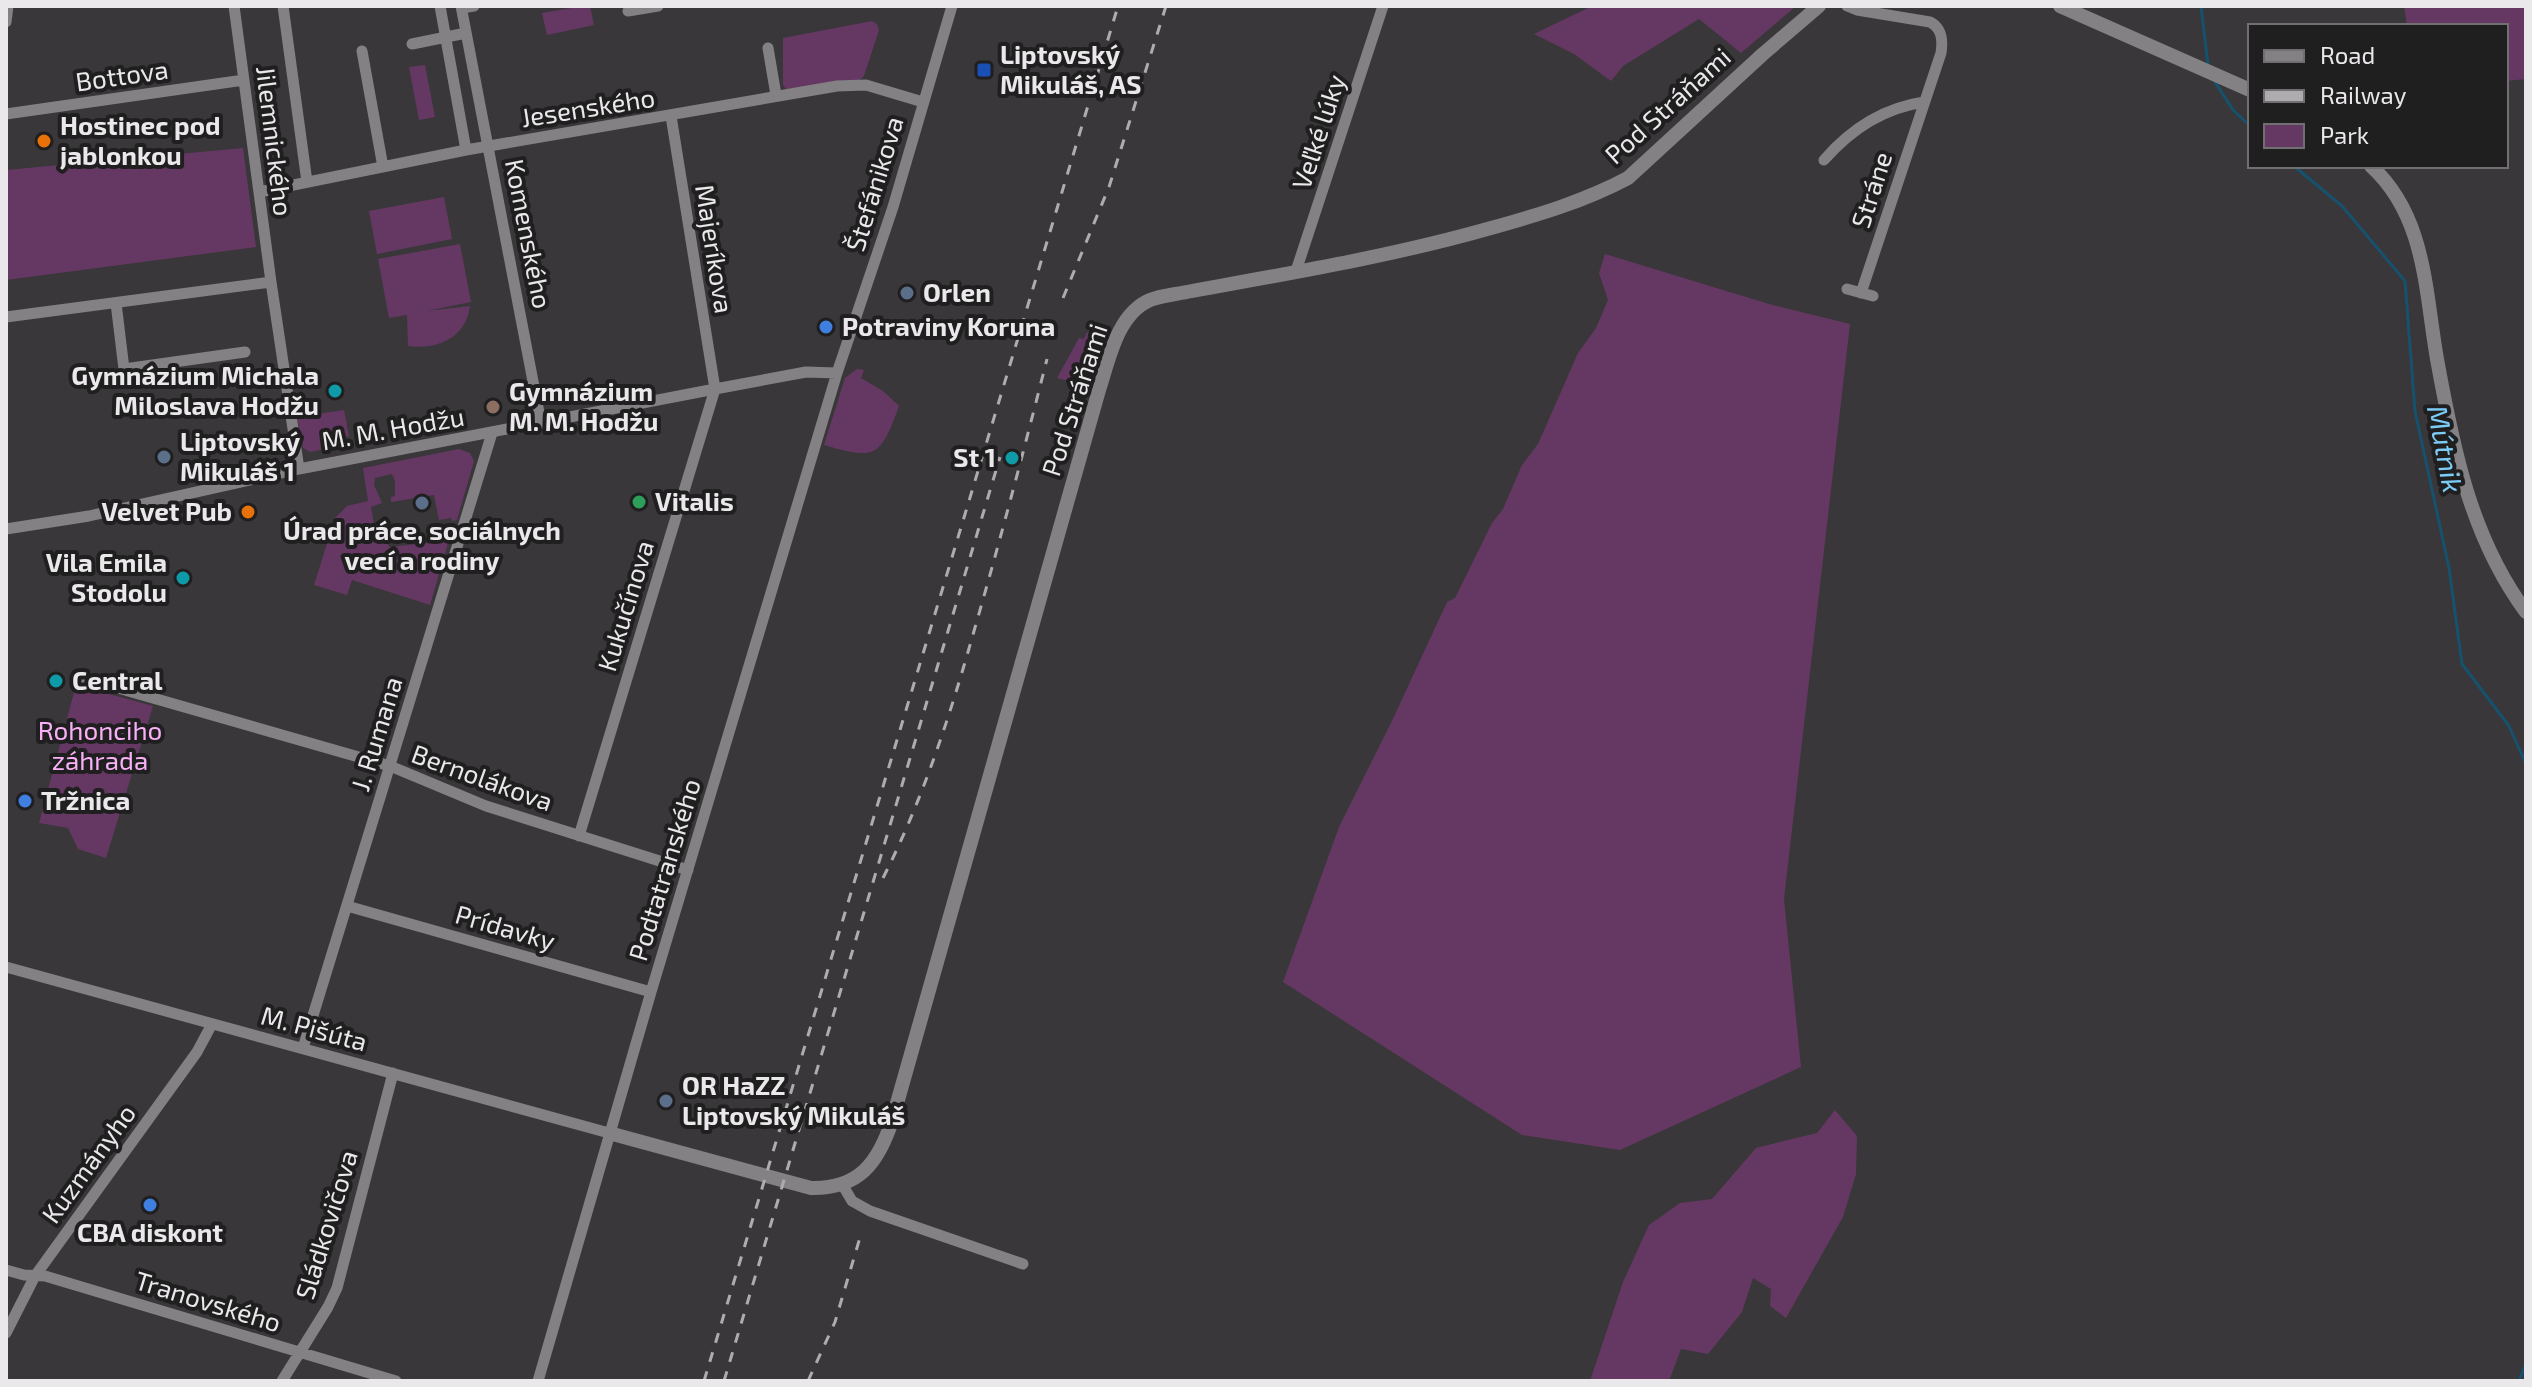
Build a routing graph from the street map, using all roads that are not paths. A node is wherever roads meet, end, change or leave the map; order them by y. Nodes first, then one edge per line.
1 (8, 6) edge
2 (234, 6) edge
3 (283, 6) edge
4 (440, 6) edge
5 (474, 6) edge
6 (658, 6) edge
7 (952, 6) edge
8 (1383, 6) edge
9 (1819, 6) edge
10 (1847, 6) edge
11 (2060, 6) edge
12 (461, 7) edge
13 (625, 10) edge
14 (6, 22) edge
15 (466, 33) junction
16 (445, 37) junction
17 (412, 44) dead end
18 (768, 48) dead end
19 (362, 51) dead end
20 (244, 80) junction
21 (2248, 89) edge
22 (776, 95) junction
23 (923, 102) junction
24 (1924, 102) junction
25 (6, 114) edge
26 (671, 116) junction
27 (489, 146) junction
28 (466, 150) junction
29 (1824, 160) dead end
30 (383, 167) junction
31 (2373, 168) edge
32 (307, 182) junction
33 (259, 192) junction
34 (1296, 271) junction
35 (271, 282) junction
36 (1847, 289) dead end
37 (116, 303) junction
38 (6, 317) edge
39 (245, 352) dead end
40 (837, 373) junction
41 (715, 389) junction
42 (541, 423) junction
43 (492, 433) junction
44 (299, 469) junction
45 (6, 529) edge
46 (2526, 612) edge
47 (76, 676) dead end
48 (390, 766) junction
49 (579, 836) junction
50 (688, 870) junction
51 (347, 906) junction
52 (6, 967) edge
53 (651, 992) junction
54 (212, 1024) junction
55 (303, 1048) junction
56 (393, 1073) junction
57 (609, 1133) junction
58 (842, 1184) junction
59 (1023, 1264) dead end
60 (6, 1270) edge
61 (35, 1276) junction
62 (6, 1333) edge
63 (300, 1353) junction
64 (282, 1381) edge
65 (396, 1381) edge
66 (538, 1381) edge

1 - 14 street
2 - 20 street, Jilemnického
3 - 32 street
4 - 16 street
5 - 12 street
6 - 13 street
7 - 23 street, Štefánikova
8 - 34 street, Veľké lúky
9 - 34 street, Pod Stráňami
10 - 24 street, Stráne
11 - 21 street
12 - 15 street, Komenského
15 - 16 street
15 - 27 street, Komenského
16 - 17 street
16 - 28 street
18 - 22 street
19 - 30 street
20 - 25 street, Bottova
20 - 33 street, Jilemnického
22 - 23 street, Jesenského
22 - 26 street, Jesenského
23 - 40 street, Štefánikova
24 - 29 street, Stráne
24 - 36 street, Stráne
26 - 27 street, Jesenského
26 - 41 street, Majeríkova
27 - 28 street, Jesenského
27 - 42 street, Komenského
28 - 30 street, Jesenského
30 - 32 street, Jesenského
31 - 46 street
32 - 33 street, Jesenského
33 - 35 street, Jilemnického
34 - 58 street, Pod Stráňami
35 - 37 street
35 - 44 street, Jilemnického
37 - 38 street
37 - 39 street
40 - 41 street, M. M. Hodžu
40 - 50 street, Podtatranského
41 - 42 street, M. M. Hodžu
41 - 49 street, Kukučínova
42 - 43 street, M. M. Hodžu
43 - 44 street, M. M. Hodžu
43 - 48 street, J. Rumana
44 - 45 street, M. M. Hodžu
47 - 48 street, Bernolákova
48 - 49 street, Bernolákova
48 - 51 street, J. Rumana
49 - 50 street, Bernolákova
50 - 53 street, Podtatranského
51 - 53 street, Prídavky
51 - 55 street, J. Rumana
52 - 54 street, M. Pišúta
53 - 57 street, Podtatranského
54 - 55 street, M. Pišúta
54 - 61 street, Kuzmányho
55 - 56 street, M. Pišúta
56 - 57 street, M. Pišúta
56 - 63 street, Sládkovičova
57 - 58 street
57 - 66 street, Podtatranského
58 - 59 street
60 - 61 street, Tranovského
61 - 62 street, Kuzmányho
61 - 63 street, Tranovského
63 - 64 street, Sládkovičova
63 - 65 street, Tranovského

